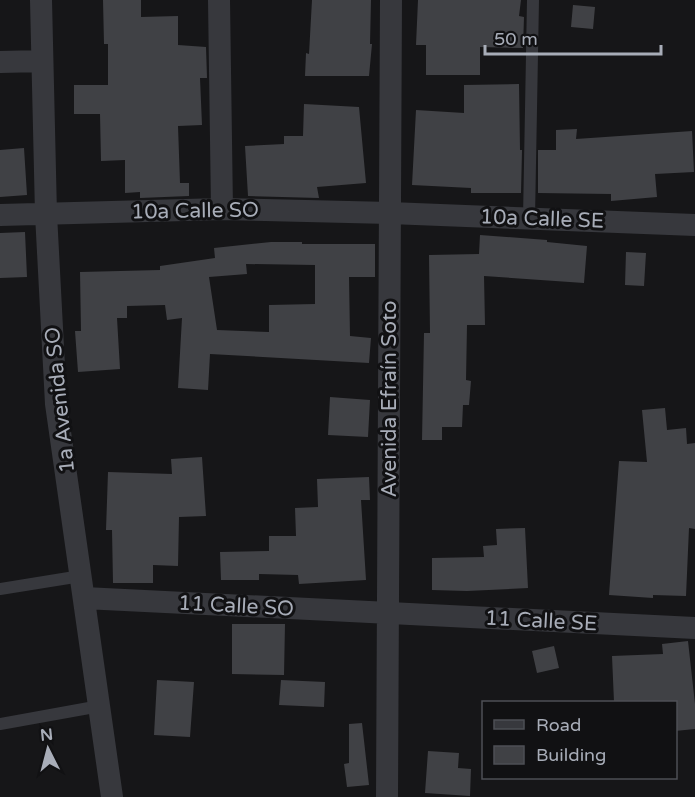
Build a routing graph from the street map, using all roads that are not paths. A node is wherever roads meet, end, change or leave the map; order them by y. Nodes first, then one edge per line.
1 (41, 0) edge
2 (219, 0) edge
3 (391, 0) edge
4 (533, 0) edge
5 (42, 61) junction
6 (0, 62) edge
7 (222, 210) junction
8 (390, 213) junction
9 (46, 214) junction
10 (0, 215) edge
11 (529, 218) junction
12 (695, 225) edge
13 (83, 587) junction
14 (0, 589) edge
15 (388, 614) junction
16 (695, 628) edge
17 (100, 706) junction
18 (0, 724) edge
19 (112, 797) edge
20 (387, 797) edge

1 - 5 street, 1a Avenida SO
2 - 7 street
3 - 8 street, Avenida Efraín Soto
4 - 11 lane
5 - 6 street
5 - 9 street, 1a Avenida SO
7 - 8 street, 10a Calle SO
7 - 9 street, 10a Calle SO
8 - 11 street, 10a Calle SE
8 - 15 street, Avenida Efraín Soto
9 - 10 street, 10a Calle SO
9 - 13 street, 1a Avenida SO
11 - 12 street, 10a Calle SE
13 - 14 lane
13 - 15 street, 11 Calle SO
13 - 17 street, 1a Avenida SO
15 - 16 street, 11 Calle SE
15 - 20 street, Avenida Efraín Soto
17 - 18 lane
17 - 19 street, 1a Avenida SO

